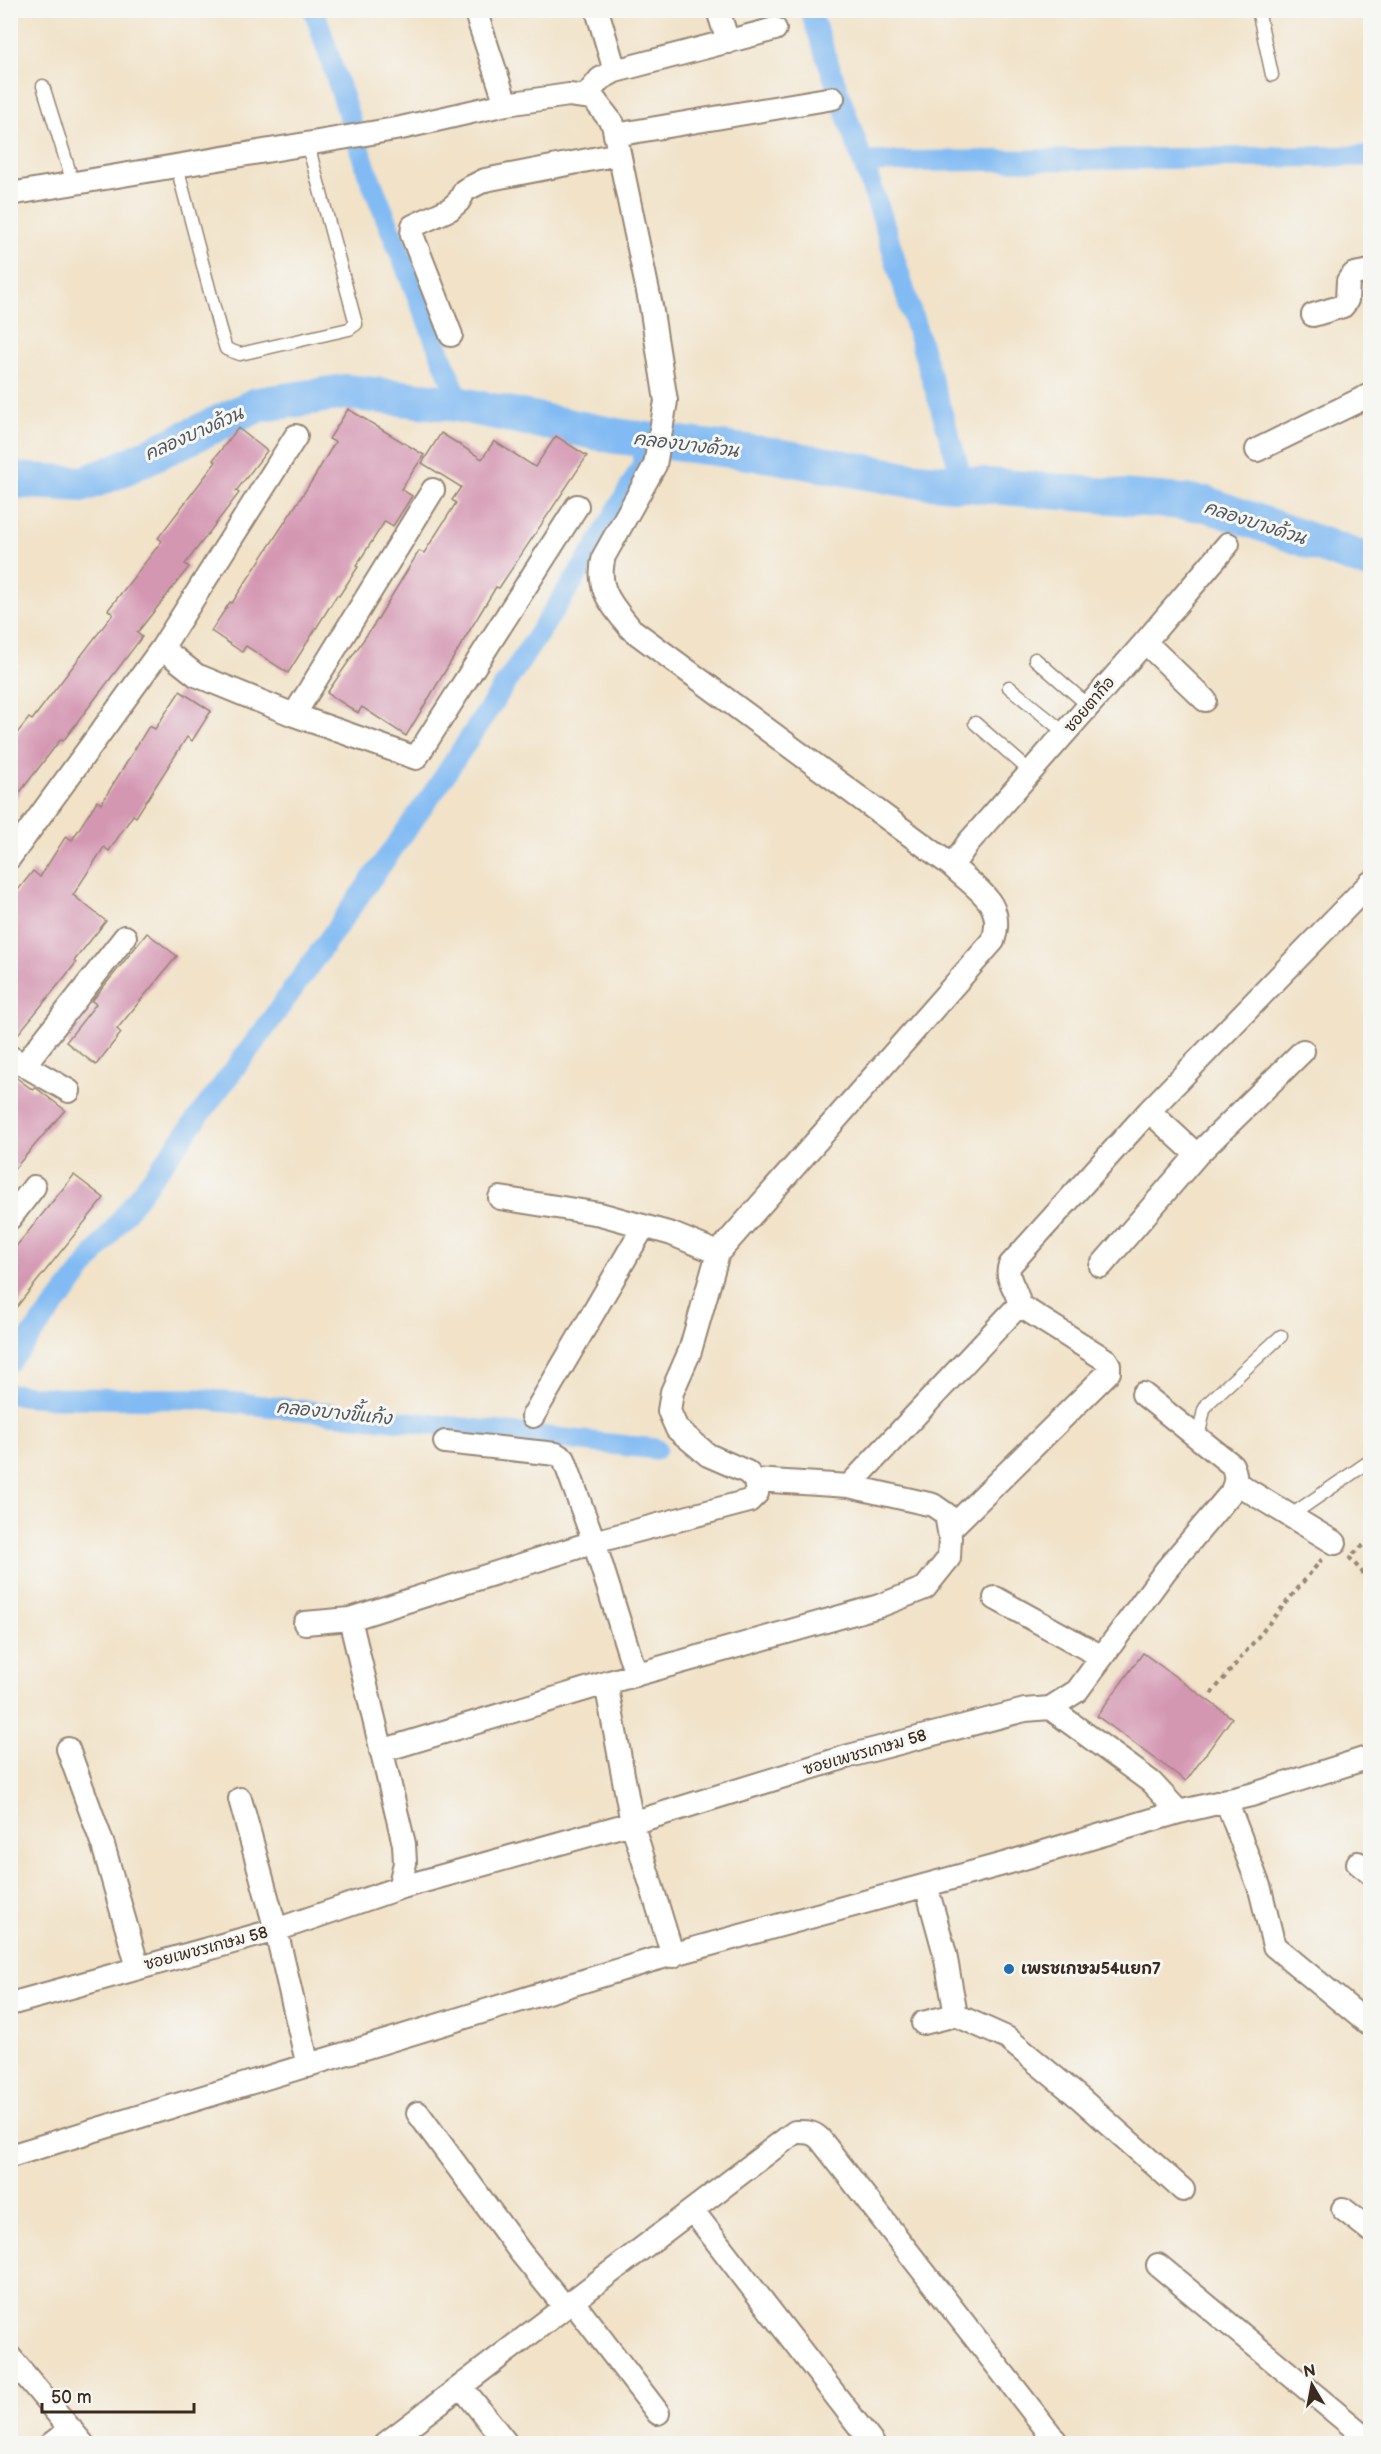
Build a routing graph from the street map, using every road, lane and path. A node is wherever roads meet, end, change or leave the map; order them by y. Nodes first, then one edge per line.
1 (475, 10) edge
2 (597, 10) edge
3 (718, 10) edge
4 (1258, 10) edge
5 (775, 29) dead end
6 (728, 42) junction
7 (615, 71) junction
8 (1272, 75) dead end
9 (43, 86) dead end
10 (586, 96) junction
11 (833, 98) dead end
12 (506, 104) junction
13 (617, 144) junction
14 (308, 145) junction
15 (177, 167) junction
16 (73, 183) junction
17 (10, 194) edge
18 (1371, 271) edge
19 (1313, 315) dead end
20 (451, 335) dead end
21 (1371, 395) edge
22 (296, 436) dead end
23 (1257, 450) dead end
24 (433, 490) dead end
25 (577, 507) dead end
26 (1228, 544) dead end
27 (1145, 642) junction
28 (162, 648) junction
29 (1035, 659) dead end
30 (1009, 687) dead end
31 (1205, 700) dead end
32 (1089, 706) junction
33 (294, 715) junction
34 (975, 723) dead end
35 (1065, 733) junction
36 (1031, 772) junction
37 (10, 857) edge
38 (952, 866) junction
39 (1371, 883) edge
40 (125, 937) dead end
41 (1303, 1051) dead end
42 (18, 1061) edge
43 (69, 1091) dead end
44 (1149, 1111) junction
45 (1197, 1155) junction
46 (34, 1187) dead end
47 (500, 1198) dead end
48 (10, 1218) edge
49 (644, 1226) junction
50 (718, 1253) junction
51 (1101, 1266) dead end
52 (1019, 1305) junction
53 (1281, 1336) dead end
54 (1143, 1394) dead end
55 (533, 1416) dead end
56 (1198, 1438) junction
57 (445, 1442) dead end
58 (1371, 1461) edge
59 (755, 1480) junction
60 (1236, 1483) junction
61 (849, 1486) junction
62 (1290, 1516) junction
63 (949, 1530) junction
64 (1371, 1539) edge
65 (594, 1542) junction
66 (1342, 1550) junction
67 (1371, 1581) edge
68 (995, 1598) dead end
69 (350, 1619) junction
70 (305, 1623) dead end
71 (1102, 1657) junction
72 (636, 1675) junction
73 (606, 1683) junction
74 (1210, 1694) dead end
75 (1050, 1708) junction
76 (68, 1749) dead end
77 (381, 1751) junction
78 (1371, 1757) edge
79 (240, 1799) dead end
80 (1226, 1800) junction
81 (1179, 1812) junction
82 (632, 1823) junction
83 (926, 1885) junction
84 (399, 1888) junction
85 (276, 1930) junction
86 (673, 1956) junction
87 (138, 1968) junction
88 (10, 2004) edge
89 (956, 2014) junction
90 (922, 2023) dead end
91 (1371, 2025) edge
92 (308, 2066) junction
93 (418, 2113) dead end
94 (10, 2156) edge
95 (1183, 2190) dead end
96 (1343, 2209) dead end
97 (693, 2211) junction
98 (1371, 2230) edge
99 (1158, 2265) dead end
100 (569, 2304) junction
101 (10, 2356) edge
102 (461, 2386) junction
103 (658, 2413) dead end
104 (77, 2436) edge
105 (1371, 2441) edge
106 (51, 2444) edge
107 (385, 2444) edge
108 (507, 2444) edge
109 (873, 2444) edge
110 (1058, 2444) edge

1 - 12 street
2 - 7 street
3 - 6 street
4 - 8 lane
5 - 6 street
6 - 7 street
7 - 10 street
9 - 16 lane
10 - 12 street
10 - 13 street
11 - 13 street
12 - 14 street
13 - 20 street
13 - 38 street
14 - 15 street
14 - 15 lane
15 - 16 street
16 - 17 street
18 - 19 street
21 - 23 street
22 - 28 street
24 - 33 street
25 - 33 street
26 - 27 street, ซอยตากือ
27 - 31 street
27 - 32 street, ซอยตากือ
28 - 33 street
28 - 37 street
29 - 32 lane
30 - 35 lane
32 - 35 street, ซอยตากือ
34 - 36 lane
35 - 36 street, ซอยตากือ
36 - 38 street, ซอยตากือ
38 - 50 street
39 - 44 street
40 - 42 street
41 - 45 street
42 - 43 street
44 - 45 street
44 - 52 street
45 - 51 street
46 - 48 street
47 - 49 street
49 - 50 street
49 - 55 street
50 - 59 street
52 - 61 street
52 - 63 street
53 - 56 lane
54 - 56 street
56 - 60 street
57 - 65 street
58 - 62 lane
59 - 61 street
59 - 65 street
60 - 62 street
60 - 71 street, ซอยเพชรเกษม 58
61 - 63 street
62 - 66 street
63 - 72 street
64 - 66 path
65 - 69 street
65 - 72 street
66 - 67 path
66 - 74 path
68 - 71 street
69 - 70 street
69 - 77 street
71 - 75 street, ซอยเพชรเกษม 58
72 - 73 street
73 - 77 street
73 - 82 street
75 - 81 street
75 - 82 street, ซอยเพชรเกษม 58
76 - 87 street
77 - 84 street
78 - 80 street
79 - 85 street
80 - 81 street
80 - 91 street
81 - 83 street
82 - 84 street, ซอยเพชรเกษม 58
82 - 86 street
83 - 86 street
83 - 89 street
84 - 85 street, ซอยเพชรเกษม 58
85 - 87 street, ซอยเพชรเกษม 58
85 - 92 street
86 - 92 street
87 - 88 street, ซอยเพชรเกษม 58
89 - 90 street
89 - 95 street
92 - 94 street
93 - 100 street
96 - 98 street
97 - 100 street
97 - 109 street
97 - 110 street
99 - 105 street
100 - 102 street
100 - 103 street
101 - 104 street
102 - 107 street
102 - 108 street
104 - 106 street

